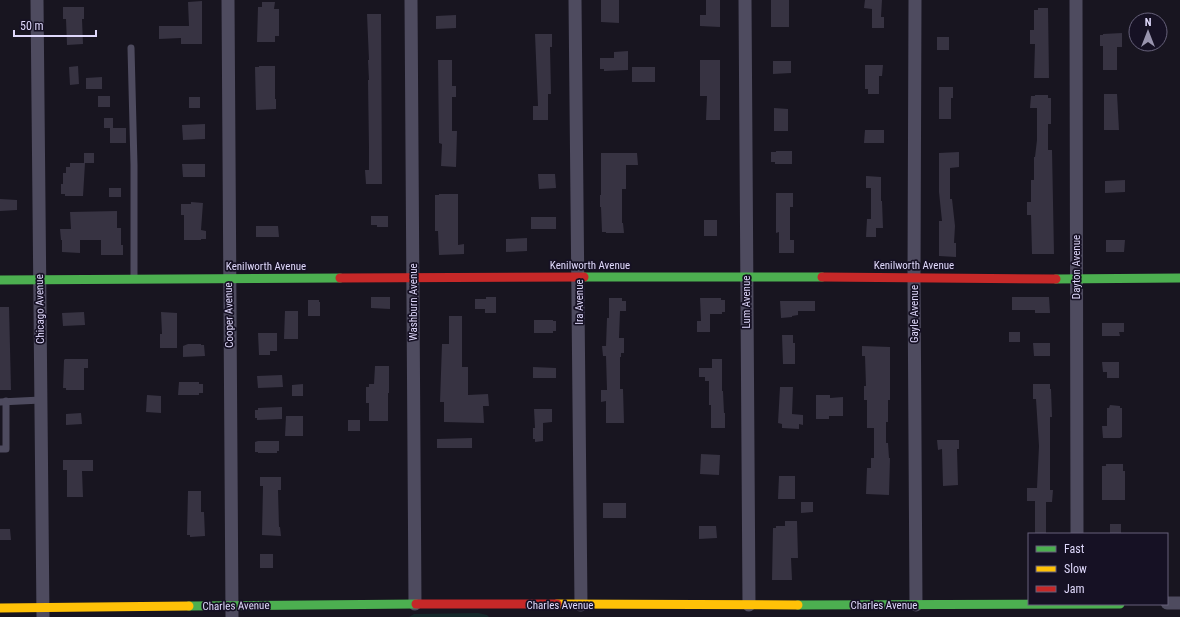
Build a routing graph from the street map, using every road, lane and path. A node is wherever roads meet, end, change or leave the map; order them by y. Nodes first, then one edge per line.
1 (37, 0) edge
2 (228, 0) edge
3 (412, 0) edge
4 (576, 0) edge
5 (745, 0) edge
6 (915, 0) edge
7 (1076, 0) edge
8 (131, 48) dead end
9 (413, 277) junction
10 (579, 277) junction
11 (914, 277) junction
12 (229, 278) junction
13 (746, 278) junction
14 (1180, 278) edge
15 (134, 279) junction
16 (1076, 279) junction
17 (0, 280) edge
18 (39, 280) junction
19 (41, 400) junction
20 (3, 401) edge
21 (0, 449) edge
22 (1077, 533) edge
23 (1168, 603) edge
24 (1180, 603) edge
25 (415, 604) junction
26 (916, 604) junction
27 (1028, 604) edge
28 (581, 605) junction
29 (749, 605) junction
30 (0, 608) edge
31 (232, 611) edge
32 (829, 611) edge
33 (43, 612) edge

1 - 18 street, Chicago Avenue
2 - 12 street, Cooper Avenue
3 - 9 street, Washburn Avenue
4 - 10 street, Ira Avenue
5 - 13 street, Lum Avenue
6 - 11 street, Gayle Avenue
7 - 16 street, Dayton Avenue
8 - 15 lane
9 - 10 street, Kenilworth Avenue
9 - 12 street, Kenilworth Avenue
9 - 25 street, Washburn Avenue
10 - 13 street, Kenilworth Avenue
10 - 28 street, Ira Avenue
11 - 13 street, Kenilworth Avenue
11 - 16 street, Kenilworth Avenue
11 - 26 street, Gayle Avenue
12 - 15 street, Kenilworth Avenue
12 - 31 street, Cooper Avenue
13 - 29 street, Lum Avenue
14 - 16 street, Kenilworth Avenue
15 - 18 street, Kenilworth Avenue
16 - 22 street, Dayton Avenue
17 - 18 street, Kenilworth Avenue
18 - 19 street, Chicago Avenue
19 - 20 lane
19 - 33 street, Chicago Avenue
20 - 21 lane
23 - 24 street
25 - 28 street, Charles Avenue
25 - 31 street, Charles Avenue
26 - 27 street, Charles Avenue
26 - 32 street, Charles Avenue
28 - 29 street, Charles Avenue
29 - 32 street, Charles Avenue
30 - 33 street, Charles Avenue
31 - 33 street, Charles Avenue

